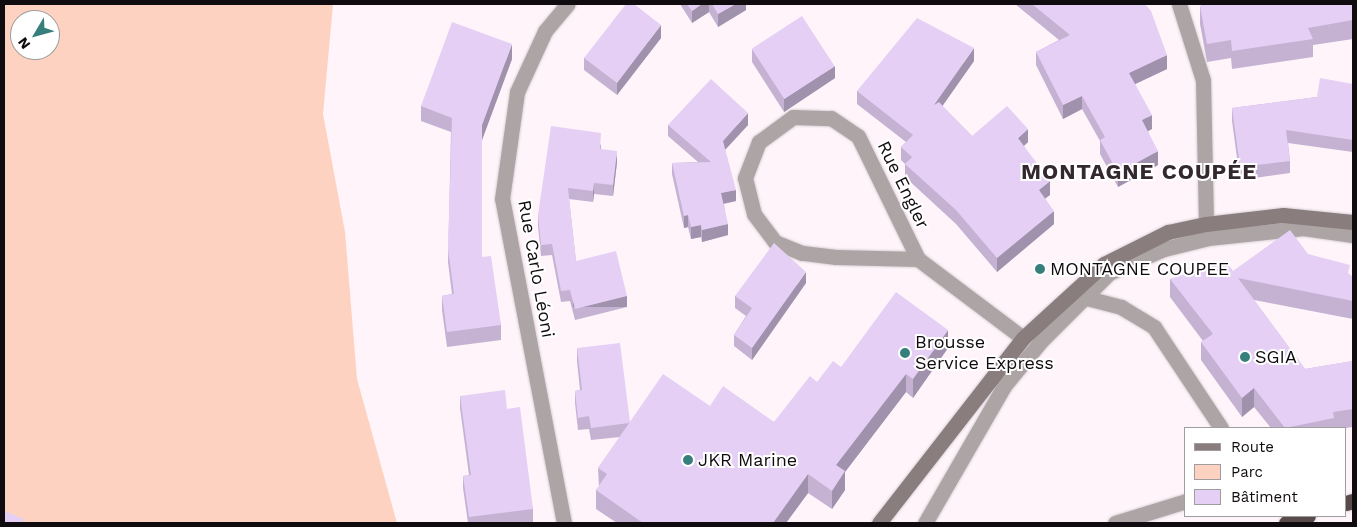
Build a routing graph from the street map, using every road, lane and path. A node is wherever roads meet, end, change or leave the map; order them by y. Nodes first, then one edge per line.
1 (568, 4) edge
2 (1179, 4) edge
3 (1353, 222) edge
4 (1206, 224) junction
5 (1353, 235) edge
6 (918, 259) junction
7 (1075, 295) junction
8 (1023, 338) junction
9 (1220, 427) edge
10 (1184, 502) edge
11 (562, 517) edge
12 (1305, 517) edge
13 (879, 523) edge
14 (925, 523) edge
15 (1115, 523) edge
16 (1286, 523) edge

1 - 11 street, Rue Carlo Léoni
2 - 4 street
3 - 4 street
4 - 7 street
5 - 7 street
6 - 6 street, Rue Engler
6 - 8 street, Rue Engler
7 - 8 street
7 - 9 street
7 - 14 street
8 - 13 street
10 - 15 street
12 - 16 highway

